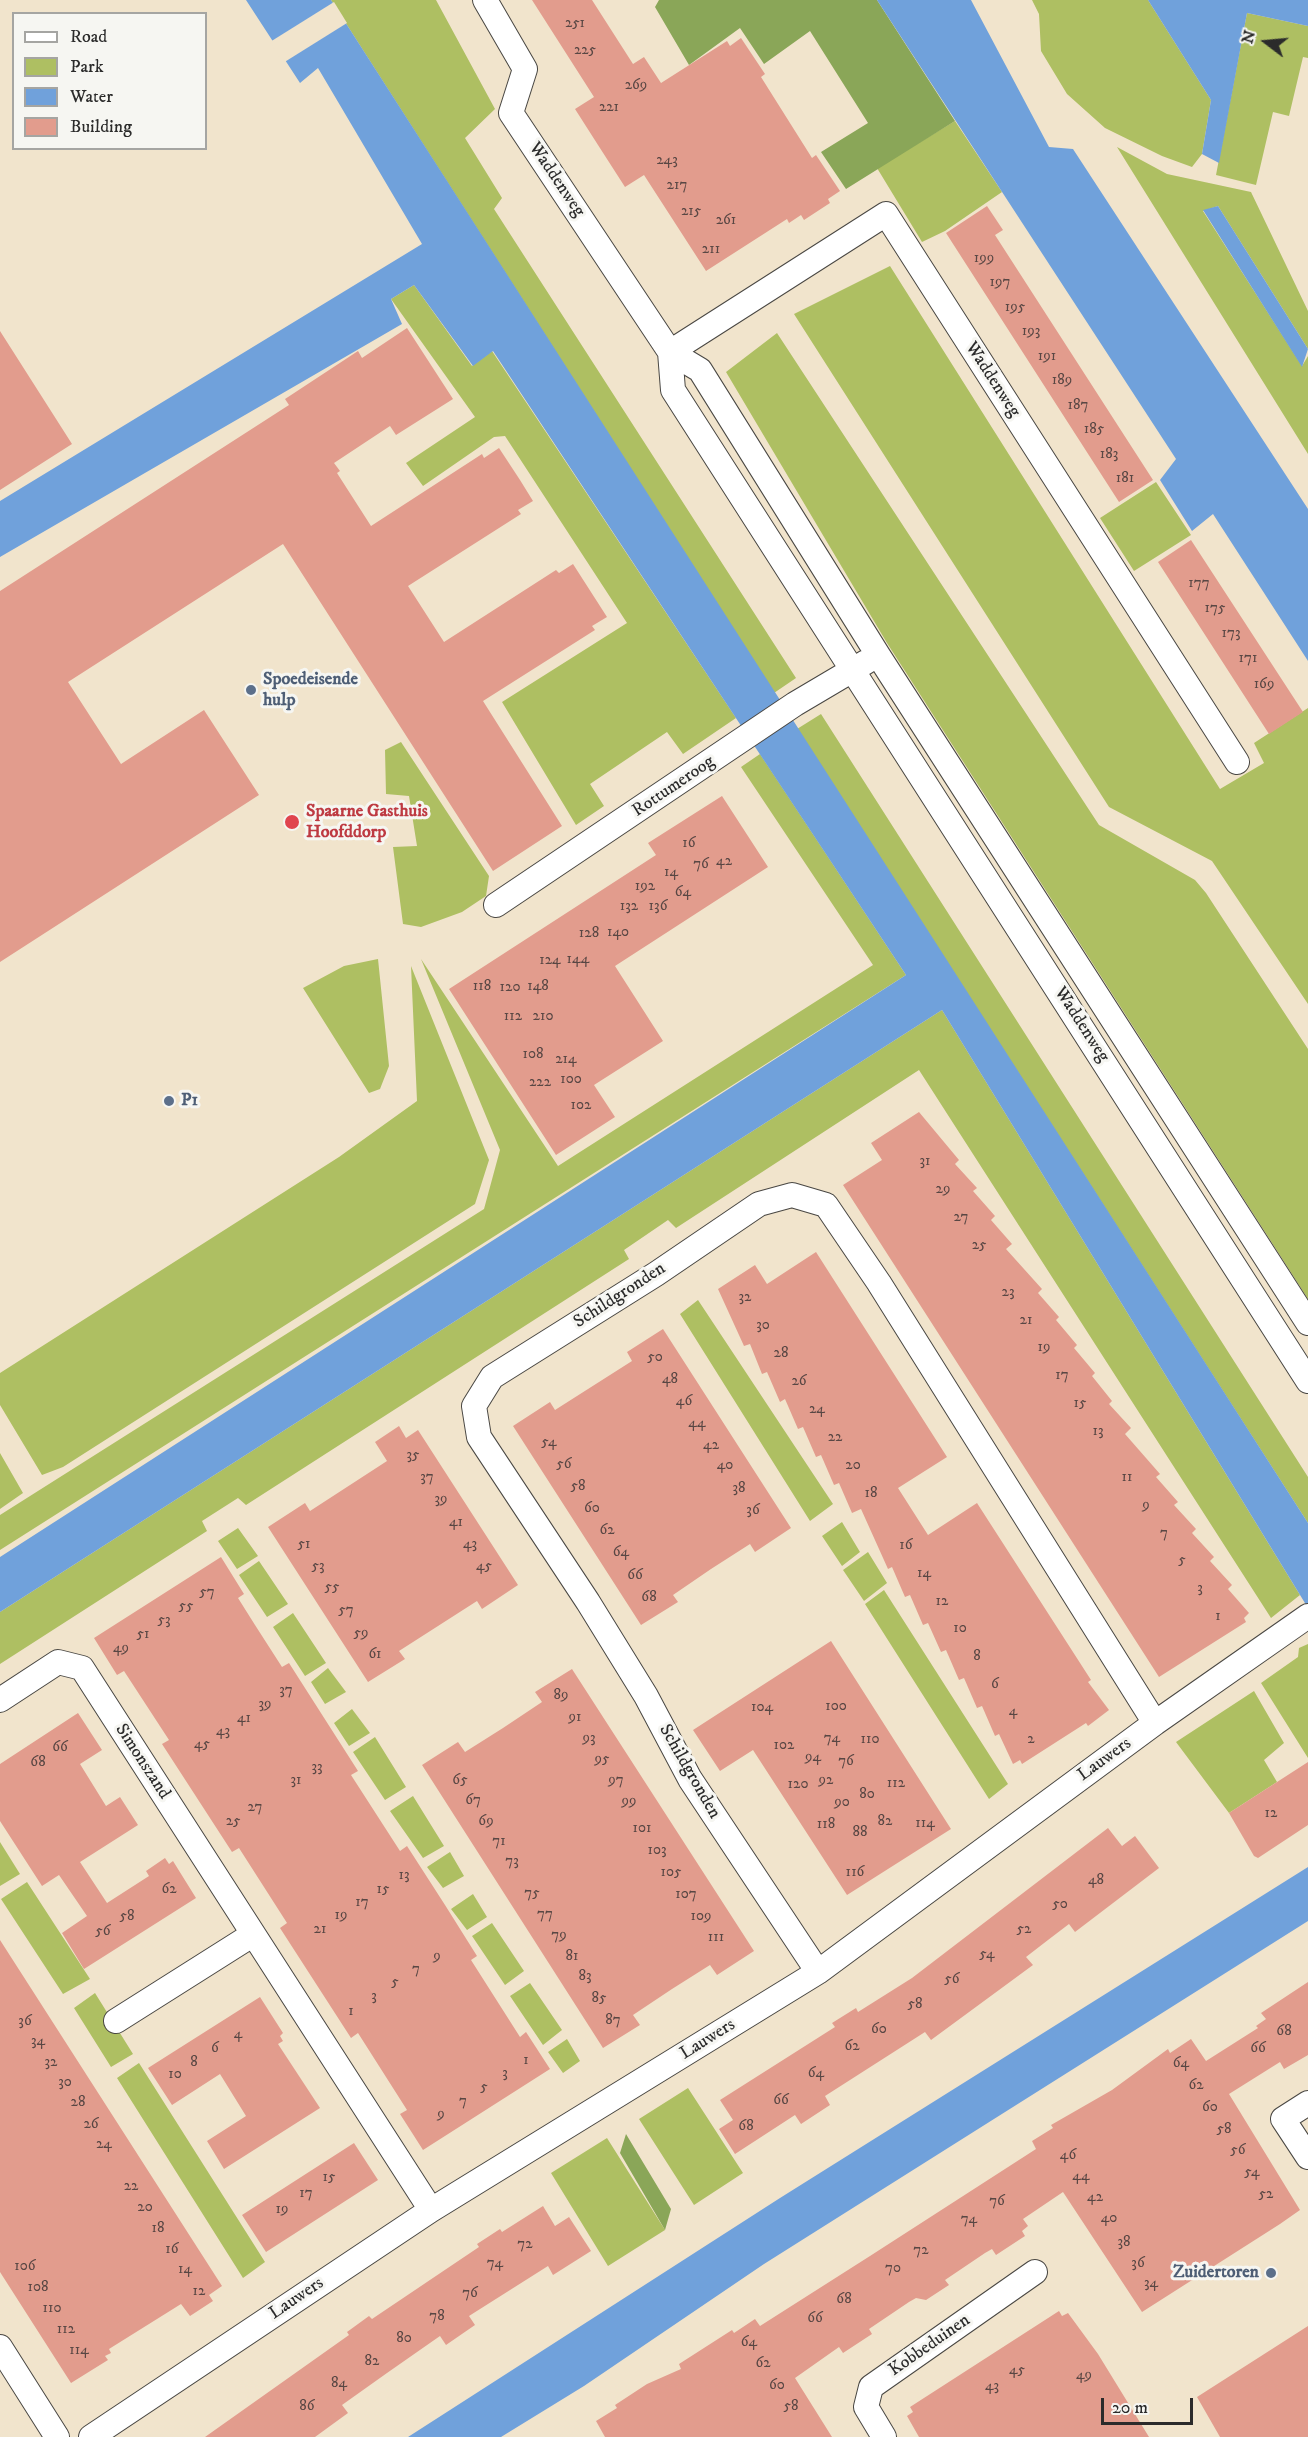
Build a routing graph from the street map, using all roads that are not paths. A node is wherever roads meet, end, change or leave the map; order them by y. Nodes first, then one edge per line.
1 (485, 0) edge
2 (670, 352) junction
3 (878, 655) junction
4 (853, 671) junction
5 (1237, 762) dead end
6 (496, 905) dead end
7 (1308, 1323) edge
8 (1308, 1381) edge
9 (1308, 1616) edge
10 (0, 1700) edge
11 (1155, 1723) junction
12 (252, 1935) junction
13 (818, 1972) junction
14 (116, 2021) dead end
15 (1308, 2103) edge
16 (1308, 2157) edge
17 (431, 2210) junction
18 (1035, 2272) dead end
19 (0, 2347) edge
20 (57, 2437) edge
21 (91, 2437) edge
22 (884, 2437) edge

1 - 2 street, Waddenweg
2 - 3 street, Waddenweg
2 - 4 street, Waddenweg
2 - 5 street, Waddenweg
3 - 4 street
3 - 7 street, Waddenweg
4 - 6 street, Rottumeroog
4 - 8 street, Waddenweg
9 - 11 street, Lauwers
10 - 12 street, Simonszand
11 - 13 street, Lauwers
11 - 13 street, Schildgronden
12 - 14 street
12 - 17 street, Simonszand
13 - 17 street, Lauwers
15 - 16 street
17 - 21 street, Lauwers
18 - 22 street, Kobbeduinen
19 - 20 street

